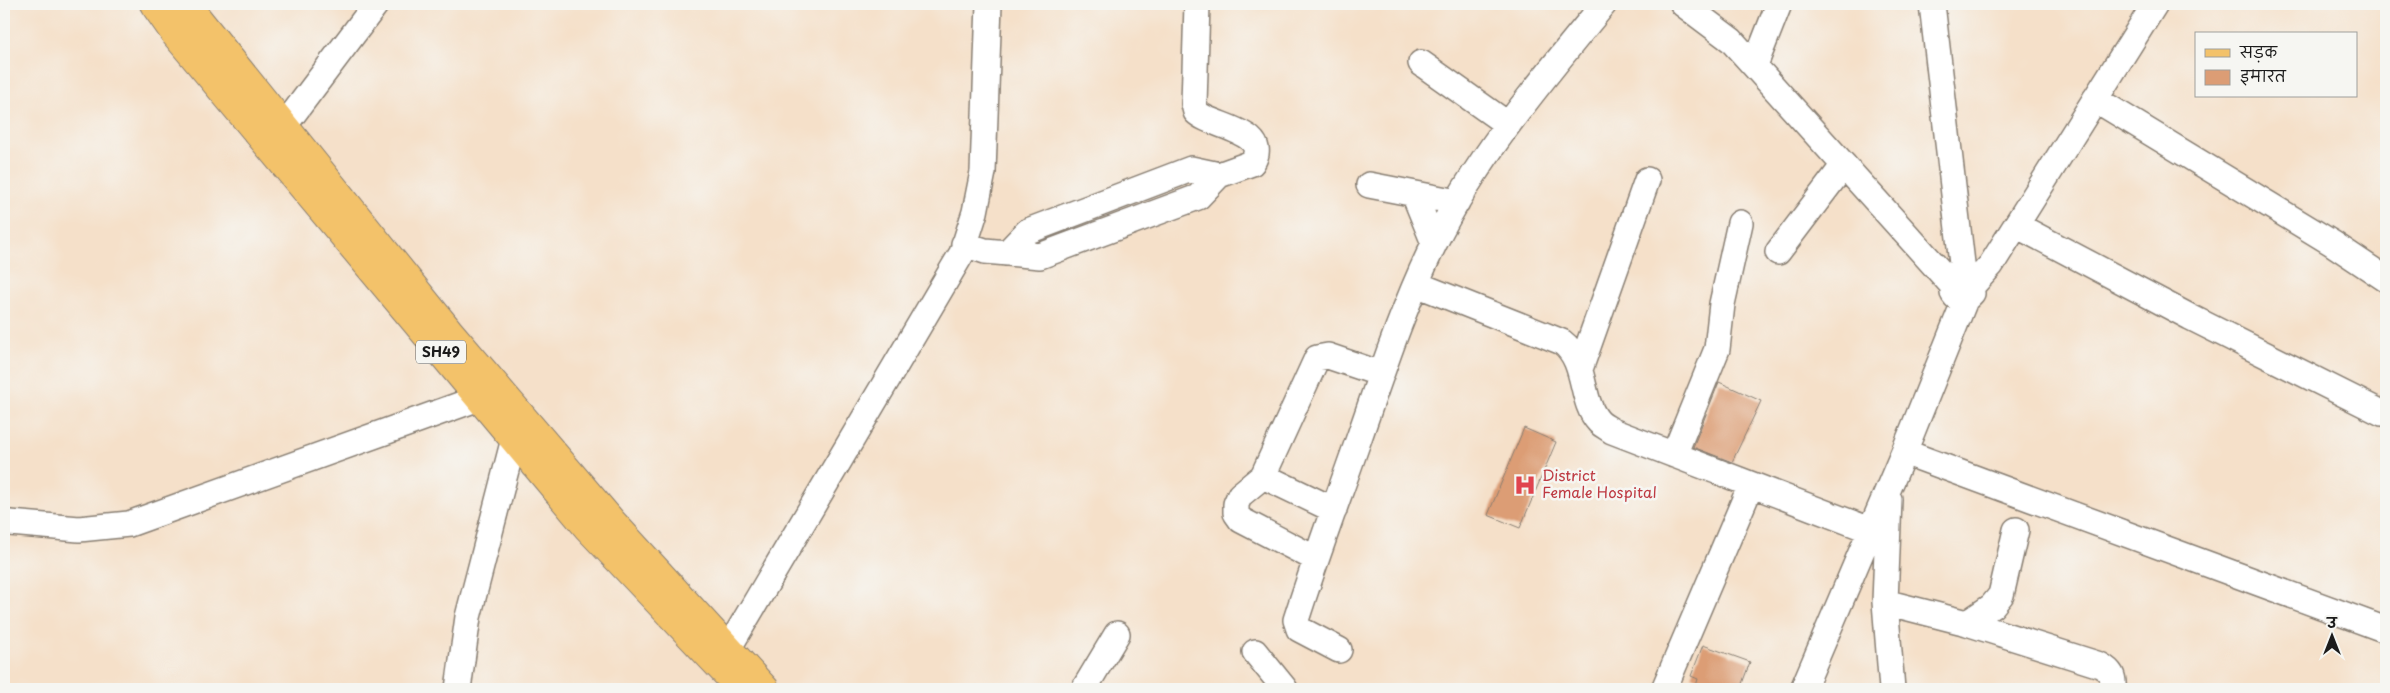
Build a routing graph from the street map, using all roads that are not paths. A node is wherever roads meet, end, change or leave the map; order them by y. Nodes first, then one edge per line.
1 (154, 4) edge
2 (186, 4) edge
3 (376, 4) edge
4 (989, 4) edge
5 (1197, 4) edge
6 (1604, 4) edge
7 (1683, 4) edge
8 (1779, 4) edge
9 (1932, 4) edge
10 (2155, 4) edge
11 (1421, 63) dead end
12 (1755, 65) junction
13 (2095, 99) junction
14 (1507, 124) junction
15 (276, 136) junction
16 (1844, 165) junction
17 (1647, 180) dead end
18 (1369, 185) dead end
19 (1414, 194) junction
20 (1457, 202) junction
21 (1740, 223) dead end
22 (2016, 225) junction
23 (1434, 243) junction
24 (964, 244) junction
25 (1778, 252) dead end
26 (2386, 279) edge
27 (1416, 284) junction
28 (1963, 289) junction
29 (1580, 369) junction
30 (1381, 374) junction
31 (479, 398) junction
32 (2382, 413) dead end
33 (514, 440) junction
34 (1904, 452) junction
35 (1674, 455) junction
36 (1263, 476) junction
37 (1751, 484) junction
38 (1889, 486) junction
39 (1334, 510) junction
40 (10, 523) dead end
41 (1870, 530) junction
42 (2016, 530) dead end
43 (1316, 558) junction
44 (1885, 602) junction
45 (1966, 623) junction
46 (2386, 630) edge
47 (1117, 634) dead end
48 (728, 649) junction
49 (1339, 650) dead end
50 (1255, 652) dead end
51 (458, 689) edge
52 (741, 689) edge
53 (765, 689) edge
54 (1084, 689) edge
55 (1285, 689) edge
56 (1664, 689) edge
57 (1803, 689) edge
58 (1892, 689) edge
59 (2113, 689) edge

1 - 15 main road, SH49
2 - 15 main road, SH49
3 - 15 street
4 - 24 street
5 - 24 street
6 - 14 street
7 - 12 street
8 - 12 street
9 - 28 street
10 - 13 street
11 - 14 street
12 - 16 street
13 - 22 street
13 - 26 street
14 - 20 street
15 - 31 main road, SH49
15 - 48 main road, SH49
16 - 25 street
16 - 28 street
17 - 29 street
18 - 19 street
19 - 20 street
19 - 23 street
20 - 23 street
21 - 35 street
22 - 28 street
22 - 32 street
23 - 27 street
24 - 48 street
27 - 29 street
27 - 30 street
28 - 34 street
29 - 35 street
30 - 36 street
30 - 39 street
31 - 33 main road, SH49
31 - 40 street
33 - 51 street
33 - 52 main road, SH49
34 - 38 street
34 - 46 street
35 - 37 street
36 - 39 street
36 - 43 street
37 - 41 street
37 - 56 street
38 - 41 street
38 - 44 street
39 - 43 street
41 - 57 street
42 - 45 street
43 - 49 street
44 - 45 street
44 - 58 street
45 - 59 street
47 - 54 street
48 - 53 main road, SH49
50 - 55 street

